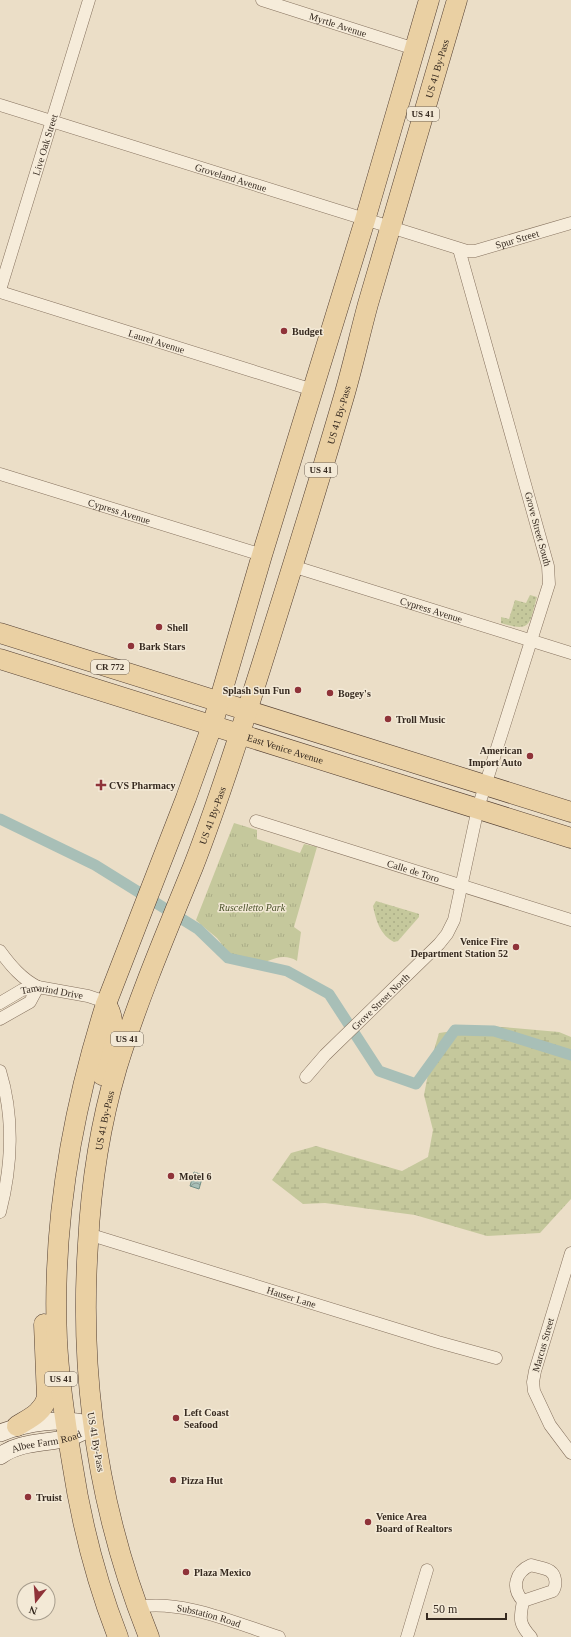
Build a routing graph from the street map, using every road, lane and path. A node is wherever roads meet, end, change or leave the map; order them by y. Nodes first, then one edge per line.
1 (89, 0) edge
2 (262, 0) edge
3 (429, 0) edge
4 (457, 0) edge
5 (415, 49) junction
6 (0, 105) edge
7 (51, 120) junction
8 (366, 220) junction
9 (571, 223) edge
10 (390, 228) junction
11 (460, 250) junction
12 (0, 291) edge
13 (313, 390) junction
14 (0, 474) edge
15 (262, 555) junction
16 (292, 566) junction
17 (0, 633) edge
18 (531, 640) junction
19 (571, 653) edge
20 (0, 659) edge
21 (220, 702) junction
22 (248, 710) junction
23 (212, 726) junction
24 (240, 733) junction
25 (485, 786) junction
26 (478, 808) junction
27 (571, 812) edge
28 (256, 821) dead end
29 (571, 838) edge
30 (460, 886) junction
31 (571, 920) edge
32 (0, 951) edge
33 (38, 987) junction
34 (0, 1003) edge
35 (106, 1004) junction
36 (0, 1019) edge
37 (0, 1071) edge
38 (306, 1077) dead end
39 (77, 1116) junction
40 (101, 1136) junction
41 (0, 1212) edge
42 (62, 1218) junction
43 (88, 1234) junction
44 (571, 1253) edge
45 (496, 1358) dead end
46 (92, 1425) junction
47 (9, 1430) edge
48 (66, 1430) junction
49 (571, 1453) edge
50 (0, 1456) edge
51 (427, 1570) dead end
52 (523, 1601) dead end
53 (137, 1607) junction
54 (118, 1637) edge
55 (149, 1637) edge
56 (279, 1637) edge
57 (408, 1637) edge
58 (531, 1637) edge

1 - 7 street, Live Oak Street
2 - 5 street, Myrtle Avenue
3 - 5 main road, US 41
4 - 10 main road, US 41 By-Pass / US 41
5 - 8 main road, US 41
5 - 10 main road
6 - 7 street, Groveland Avenue
7 - 8 street, Groveland Avenue
7 - 12 street, Live Oak Street
8 - 10 street, Groveland Avenue
8 - 13 main road, US 41
9 - 11 street, Spur Street
10 - 11 street, Groveland Avenue
10 - 16 main road, US 41 By-Pass / US 41
11 - 18 street, Grove Street South
12 - 13 street, Laurel Avenue
13 - 15 main road, US 41
14 - 15 street, Cypress Avenue
15 - 21 main road, US 41
16 - 18 street, Cypress Avenue
16 - 22 main road, US 41 By-Pass / US 41
17 - 21 main road, CR 772
18 - 19 street, Cypress Avenue
18 - 25 street, Grove Street South
20 - 23 main road, East Venice Avenue / CR 772
21 - 22 main road, CR 772
21 - 23 main road, US 41
22 - 24 main road, US 41 By-Pass / US 41
22 - 25 main road
23 - 24 main road, East Venice Avenue / CR 772
23 - 35 main road, US 41
24 - 26 main road, East Venice Avenue
24 - 40 main road, US 41 By-Pass / US 41
25 - 26 street, Grove Street South
25 - 27 main road
26 - 29 main road, East Venice Avenue
26 - 30 street, Grove Street North
28 - 30 street, Calle de Toro
30 - 31 street, Calle de Toro
30 - 38 street, Grove Street North
32 - 33 street
33 - 34 street, Tamarind Drive
33 - 35 street, Tamarind Drive
33 - 36 street
35 - 39 main road, US 41
35 - 40 main road
37 - 41 street
39 - 42 main road, US 41
39 - 43 main road
40 - 43 main road, US 41 By-Pass / US 41
42 - 47 main road
42 - 48 main road, US 41
43 - 45 street, Hauser Lane
43 - 46 main road, US 41 By-Pass / US 41
44 - 49 street, Marcus Street
46 - 48 main road, Albee Farm Road
46 - 53 main road, US 41 By-Pass / US 41
47 - 48 main road, Albee Farm Road
48 - 50 main road, Albee Farm Road
48 - 54 main road, US 41
51 - 57 street
52 - 58 street
53 - 55 main road, US 41 By-Pass / US 41
53 - 56 street, Substation Road

